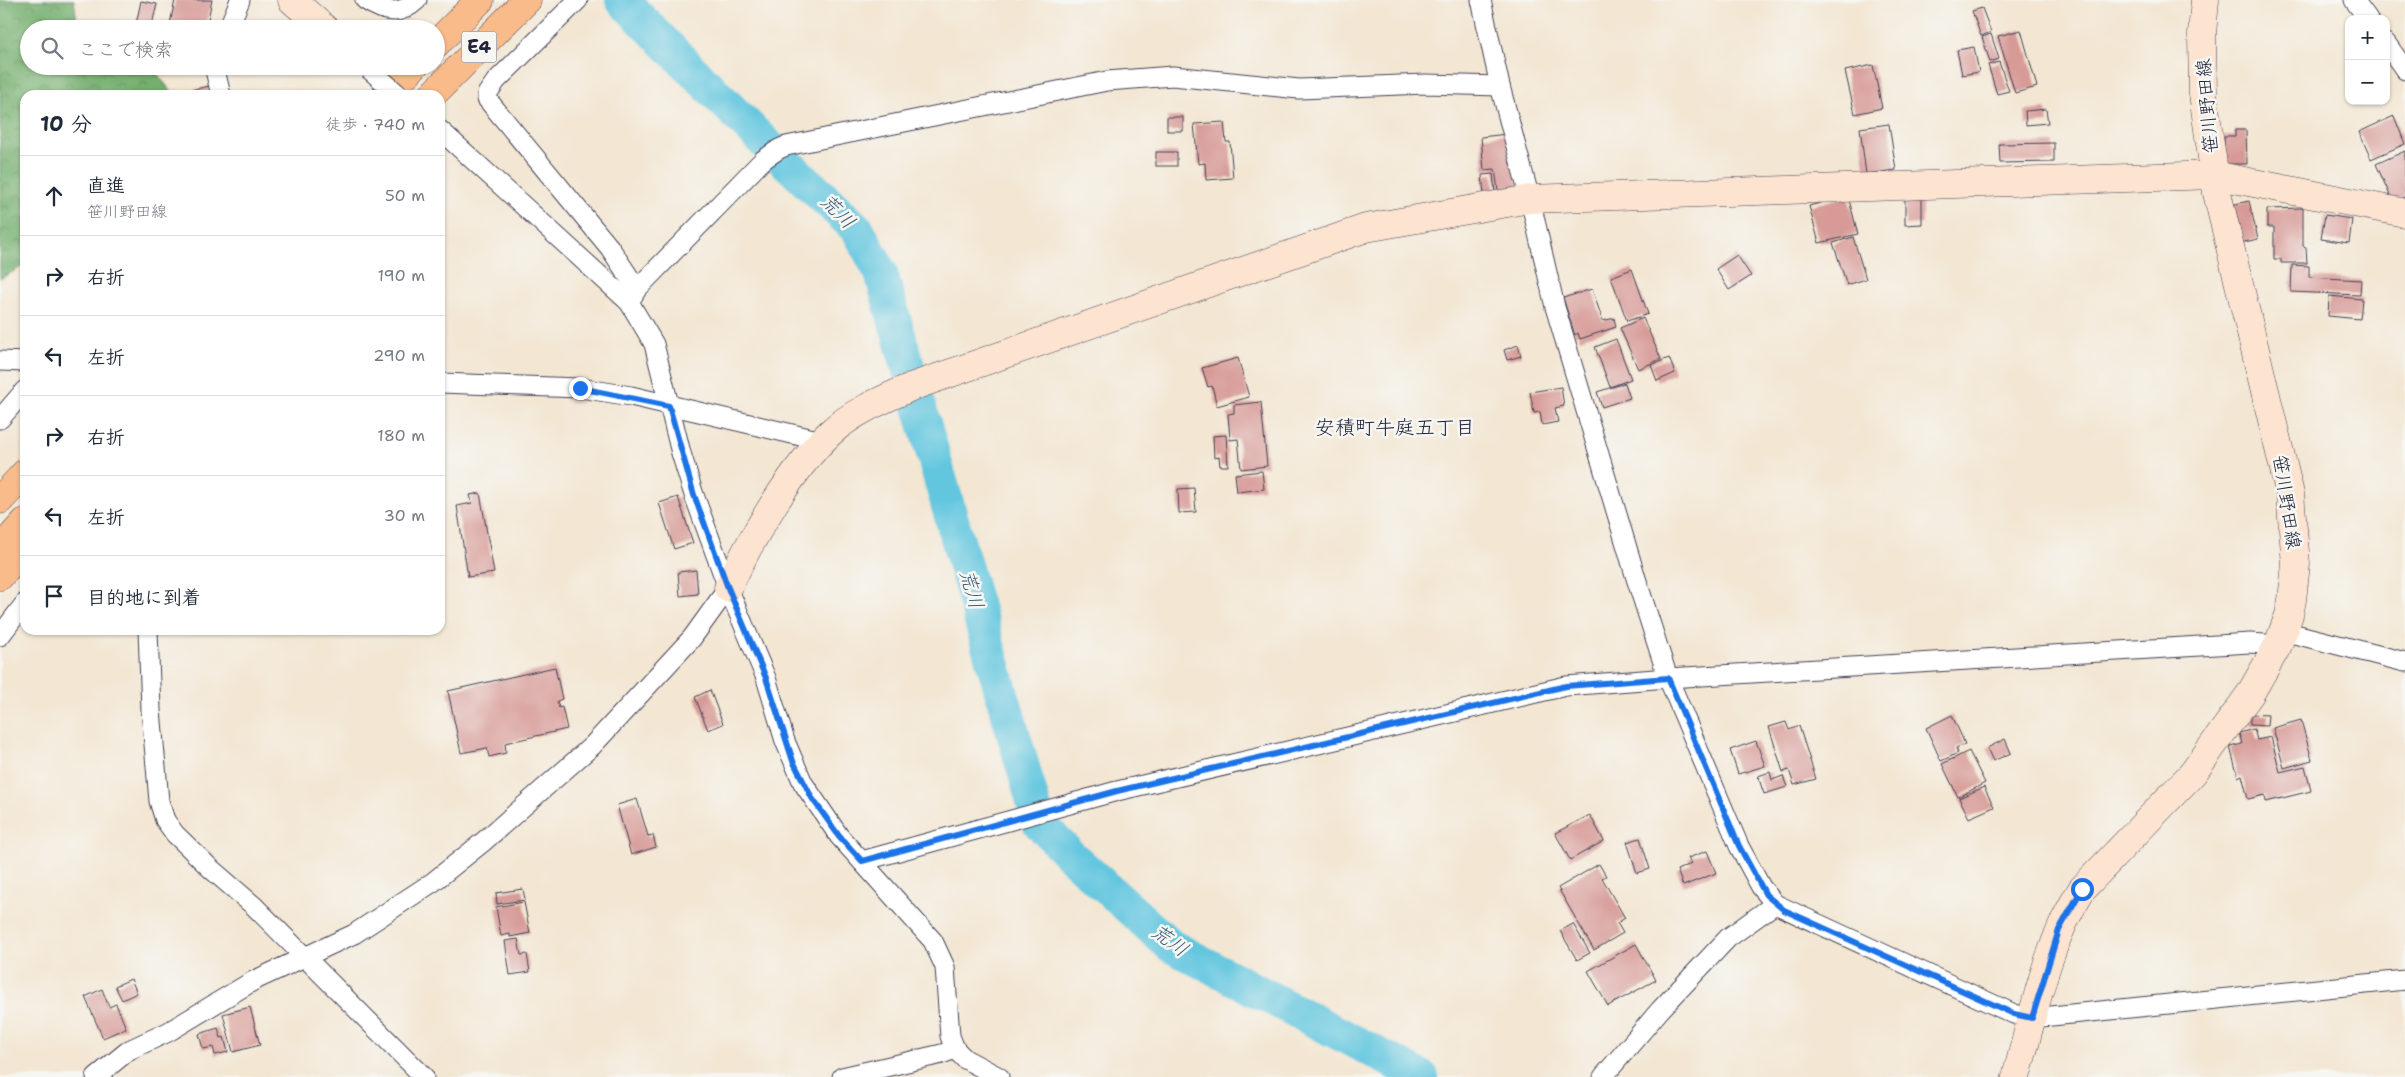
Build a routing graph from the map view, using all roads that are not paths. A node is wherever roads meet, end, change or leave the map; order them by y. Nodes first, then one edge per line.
1 (240, 0) edge
2 (292, 0) edge
3 (365, 0) edge
4 (417, 0) edge
5 (480, 0) edge
6 (527, 0) edge
7 (578, 0) edge
8 (1481, 0) edge
9 (2205, 0) edge
10 (2354, 0) edge
11 (2365, 15) edge
12 (232, 20) edge
13 (315, 20) edge
14 (445, 35) edge
15 (2390, 49) edge
16 (2405, 70) edge
17 (216, 75) edge
18 (376, 75) edge
19 (405, 75) edge
20 (1500, 86) junction
21 (220, 90) edge
22 (391, 90) edge
23 (393, 90) edge
24 (437, 90) edge
25 (445, 135) edge
26 (2214, 175) junction
27 (1530, 198) junction
28 (2405, 213) edge
29 (633, 296) junction
30 (0, 361) edge
31 (20, 362) edge
32 (445, 383) edge
33 (20, 396) edge
34 (669, 406) junction
35 (0, 419) edge
36 (822, 442) junction
37 (20, 478) edge
38 (0, 500) edge
39 (20, 528) edge
40 (0, 550) edge
41 (20, 552) edge
42 (0, 576) edge
43 (728, 588) junction
44 (20, 610) edge
45 (148, 635) edge
46 (0, 636) edge
47 (2280, 638) junction
48 (2405, 662) edge
49 (1668, 678) junction
50 (862, 861) junction
51 (1775, 904) junction
52 (305, 958) junction
53 (2405, 980) edge
54 (2032, 1018) junction
55 (955, 1049) junction
56 (96, 1077) edge
57 (424, 1077) edge
58 (842, 1077) edge
59 (999, 1077) edge
60 (1603, 1077) edge
61 (2016, 1077) edge

1 - 12 street
2 - 13 street
3 - 4 street
5 - 14 highway, E4
6 - 24 highway, E4
7 - 29 street
8 - 20 street
9 - 26 street, 笹川野田線
10 - 11 street
15 - 16 street
17 - 21 street
18 - 23 street, bridge
19 - 22 highway
20 - 27 street
20 - 29 street
25 - 29 street
26 - 27 street
26 - 28 street
26 - 47 street, 笹川野田線
27 - 36 street
27 - 49 street
29 - 34 street
30 - 31 street
32 - 34 street
33 - 35 street
34 - 36 street
34 - 43 street
36 - 43 street
37 - 38 highway
39 - 40 highway
41 - 42 highway
43 - 50 street
43 - 52 street
44 - 46 street
45 - 52 street
47 - 48 street
47 - 49 street
47 - 54 street, 笹川野田線
49 - 50 street
49 - 51 street
50 - 55 street
51 - 54 street
51 - 60 street
52 - 56 street
52 - 57 street
53 - 54 street
54 - 61 street, 笹川野田線
55 - 58 street
55 - 59 street

